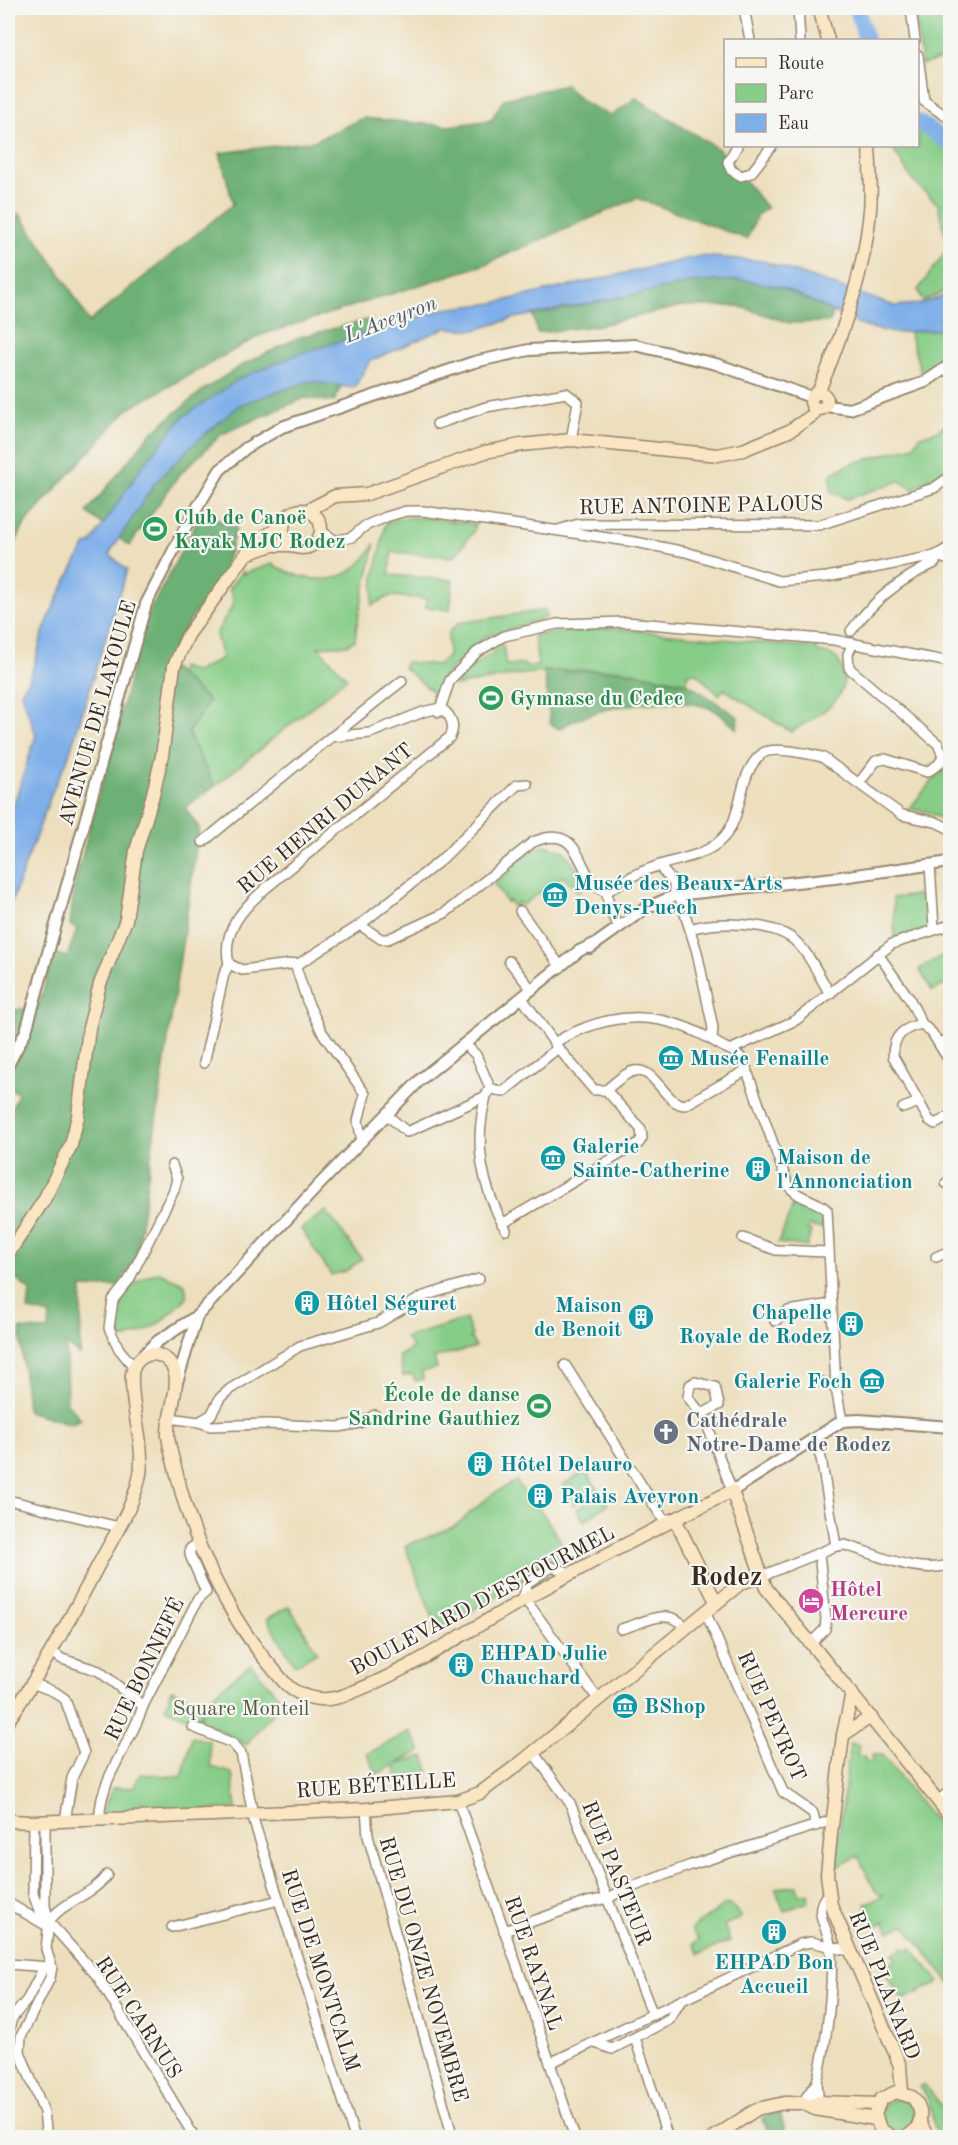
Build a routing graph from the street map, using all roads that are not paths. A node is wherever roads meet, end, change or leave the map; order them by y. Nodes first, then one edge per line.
1 (744, 8) edge
2 (798, 8) edge
3 (819, 8) edge
4 (911, 8) edge
5 (750, 39) edge
6 (800, 39) edge
7 (828, 39) edge
8 (915, 39) edge
9 (919, 71) edge
10 (921, 104) edge
11 (951, 119) edge
12 (736, 147) edge
13 (771, 147) edge
14 (868, 147) edge
15 (951, 365) edge
16 (819, 401) junction
17 (438, 424) dead end
18 (572, 440) junction
19 (951, 477) edge
20 (322, 504) junction
21 (308, 510) junction
22 (283, 524) junction
23 (321, 528) junction
24 (553, 532) junction
25 (336, 541) junction
26 (291, 545) junction
27 (309, 546) junction
28 (951, 547) edge
29 (248, 554) junction
30 (935, 556) junction
31 (951, 560) edge
32 (851, 631) dead end
33 (853, 643) junction
34 (951, 662) edge
35 (402, 681) dead end
36 (437, 710) junction
37 (331, 737) junction
38 (947, 755) edge
39 (859, 783) junction
40 (527, 784) dead end
41 (951, 829) edge
42 (203, 842) dead end
43 (951, 862) edge
44 (930, 865) junction
45 (659, 866) junction
46 (607, 892) junction
47 (678, 895) junction
48 (520, 911) dead end
49 (360, 925) junction
50 (951, 925) edge
51 (619, 926) junction
52 (934, 928) junction
53 (691, 933) junction
54 (878, 954) junction
55 (509, 961) dead end
56 (229, 964) junction
57 (295, 964) junction
58 (565, 964) junction
59 (532, 990) junction
60 (830, 994) junction
61 (522, 998) junction
62 (921, 1021) junction
63 (951, 1037) edge
64 (715, 1041) junction
65 (465, 1044) junction
66 (940, 1044) junction
67 (556, 1046) junction
68 (732, 1049) junction
69 (951, 1062) edge
70 (204, 1063) dead end
71 (8, 1065) edge
72 (747, 1070) junction
73 (606, 1090) junction
74 (486, 1095) junction
75 (919, 1102) junction
76 (903, 1108) dead end
77 (387, 1115) junction
78 (951, 1116) edge
79 (362, 1142) junction
80 (172, 1165) dead end
81 (743, 1238) dead end
82 (951, 1251) edge
83 (830, 1252) junction
84 (8, 1254) edge
85 (936, 1257) dead end
86 (479, 1279) dead end
87 (831, 1304) junction
88 (197, 1316) junction
89 (775, 1321) dead end
90 (137, 1362) junction
91 (565, 1365) dead end
92 (177, 1382) junction
93 (822, 1382) dead end
94 (836, 1388) junction
95 (702, 1414) dead end
96 (375, 1415) dead end
97 (169, 1418) junction
98 (842, 1421) junction
99 (202, 1423) junction
100 (951, 1427) edge
101 (813, 1438) junction
102 (732, 1491) junction
103 (8, 1500) edge
104 (675, 1519) junction
105 (119, 1527) junction
106 (199, 1541) junction
107 (836, 1546) junction
108 (819, 1553) junction
109 (951, 1563) edge
110 (762, 1576) junction
111 (524, 1599) junction
112 (716, 1602) junction
113 (705, 1611) junction
114 (685, 1628) junction
115 (621, 1629) dead end
116 (810, 1644) junction
117 (52, 1652) junction
118 (32, 1683) junction
119 (852, 1694) junction
120 (598, 1699) junction
121 (143, 1706) junction
122 (871, 1717) junction
123 (8, 1721) edge
124 (193, 1727) dead end
125 (843, 1735) junction
126 (533, 1752) junction
127 (951, 1791) edge
128 (458, 1801) junction
129 (938, 1801) junction
130 (366, 1809) junction
131 (253, 1813) junction
132 (951, 1816) edge
133 (100, 1819) junction
134 (832, 1820) junction
135 (8, 1821) edge
136 (65, 1821) junction
137 (39, 1822) junction
138 (816, 1826) junction
139 (107, 1875) dead end
140 (829, 1893) junction
141 (609, 1898) junction
142 (279, 1900) junction
143 (8, 1903) edge
144 (46, 1923) junction
145 (172, 1927) dead end
146 (504, 1931) junction
147 (830, 1947) junction
148 (850, 1952) junction
149 (8, 1964) edge
150 (48, 1967) junction
151 (680, 2002) junction
152 (653, 2015) junction
153 (8, 2033) edge
154 (635, 2038) junction
155 (595, 2043) junction
156 (550, 2064) junction
157 (902, 2092) junction
158 (878, 2103) junction
159 (806, 2104) junction
160 (827, 2106) junction
161 (875, 2119) junction
162 (920, 2122) junction
163 (910, 2136) edge
164 (47, 2138) edge
165 (195, 2138) edge
166 (356, 2138) edge
167 (453, 2138) edge
168 (575, 2138) edge
169 (668, 2138) edge
170 (713, 2138) edge
171 (894, 2138) edge
172 (928, 2138) edge

1 - 5 street
2 - 6 street
3 - 7 main road
4 - 8 street
9 - 10 street
10 - 11 street
12 - 13 street
14 - 16 main road
15 - 16 street, AVENUE DE LAYOULE
16 - 18 main road
16 - 71 street, AVENUE DE LAYOULE
17 - 18 street
18 - 20 main road
19 - 24 street, RUE ANTOINE PALOUS
20 - 21 main road
20 - 23 main road
21 - 22 main road
21 - 23 main road
22 - 26 main road
22 - 29 main road
23 - 25 street
23 - 27 main road
24 - 25 street
24 - 30 street
25 - 27 street
26 - 27 main road
26 - 29 main road
28 - 30 street
29 - 84 main road
30 - 31 street
30 - 32 street
33 - 34 street
33 - 36 street
33 - 38 street
35 - 37 street
36 - 37 street, RUE HENRI DUNANT
36 - 56 street, RUE HENRI DUNANT
37 - 42 street
38 - 39 street
39 - 41 street
39 - 45 street
40 - 49 street
43 - 44 street
44 - 47 street
44 - 52 street
45 - 46 street
45 - 47 street
46 - 49 street
46 - 51 street
47 - 51 street
47 - 53 street
48 - 58 street
49 - 57 street
50 - 52 street
51 - 58 street
52 - 54 street
53 - 60 street
53 - 64 street
54 - 60 street
54 - 62 street
55 - 59 street
56 - 57 street
56 - 70 street, RUE HENRI DUNANT
57 - 79 street
58 - 59 street
59 - 61 street
60 - 68 street
61 - 65 street
61 - 67 street
62 - 66 street
62 - 75 street
63 - 66 street
64 - 67 street
64 - 68 street
65 - 74 street
65 - 77 street
66 - 69 street
67 - 73 street
67 - 74 street
68 - 72 street
72 - 73 street
72 - 83 street
73 - 74 street
74 - 77 street
75 - 76 street
75 - 78 street
77 - 79 street
79 - 88 street
80 - 90 street
81 - 83 street
82 - 85 street
83 - 87 street
86 - 99 street
87 - 89 street
87 - 94 street
88 - 90 street
88 - 92 street
90 - 92 main road
90 - 105 main road
91 - 104 street
92 - 97 main road
93 - 94 street
94 - 98 street
95 - 102 street
96 - 99 street
97 - 99 street
97 - 106 main road
98 - 100 street
98 - 101 street
101 - 102 street
101 - 107 street
102 - 104 main road, BOULEVARD D'ESTOURMEL
102 - 110 main road
103 - 105 street
104 - 111 main road, BOULEVARD D'ESTOURMEL
104 - 112 main road
105 - 117 main road
106 - 111 main road, BOULEVARD D'ESTOURMEL
106 - 121 street, RUE BONNEFÉ
107 - 108 street
107 - 109 street
108 - 110 street
108 - 116 street
110 - 112 main road, RUE BÉTEILLE
110 - 116 main road
111 - 120 street
112 - 113 main road, RUE BÉTEILLE
113 - 114 main road, RUE BÉTEILLE
113 - 138 street, RUE PEYROT
114 - 115 street
114 - 120 main road, RUE BÉTEILLE
116 - 119 main road
117 - 118 main road
117 - 121 street
118 - 123 main road
118 - 136 street
119 - 122 main road
119 - 125 main road, RUE PLANARD
120 - 126 main road, RUE BÉTEILLE
121 - 133 street, RUE BONNEFÉ
122 - 125 main road
122 - 129 main road
124 - 131 street, RUE DE MONTCALM
125 - 134 main road, RUE PLANARD
126 - 128 main road, RUE BÉTEILLE
126 - 141 street, RUE PASTEUR
127 - 129 street
128 - 130 main road, RUE BÉTEILLE
128 - 146 street, RUE RAYNAL
129 - 132 main road
130 - 131 main road, RUE BÉTEILLE
130 - 167 street, RUE DU ONZE NOVEMBRE
131 - 133 main road, RUE BÉTEILLE
131 - 142 street, RUE DE MONTCALM
133 - 136 main road, RUE BÉTEILLE
134 - 138 street
134 - 140 main road, RUE PLANARD
135 - 137 main road, RUE BÉTEILLE
136 - 137 main road, RUE BÉTEILLE
137 - 144 street
138 - 141 street
139 - 144 street
140 - 147 street, RUE PLANARD
140 - 148 main road, RUE PLANARD
141 - 146 street
141 - 152 street, RUE PASTEUR
142 - 145 street
142 - 166 street, RUE DE MONTCALM
143 - 144 street
144 - 150 street
144 - 165 street, RUE CARNUS
146 - 156 street, RUE RAYNAL
147 - 148 street
147 - 151 street
147 - 159 street, RUE PLANARD
148 - 157 main road, RUE PLANARD
149 - 150 street
150 - 153 street
150 - 164 street
151 - 152 street
151 - 154 street
152 - 155 street
154 - 155 street
154 - 169 street
155 - 156 street
156 - 168 street, RUE RAYNAL
157 - 158 main road
157 - 162 main road
158 - 160 main road
158 - 161 main road
159 - 160 main road
159 - 170 main road
160 - 161 main road
161 - 171 main road
162 - 163 main road
162 - 172 main road

